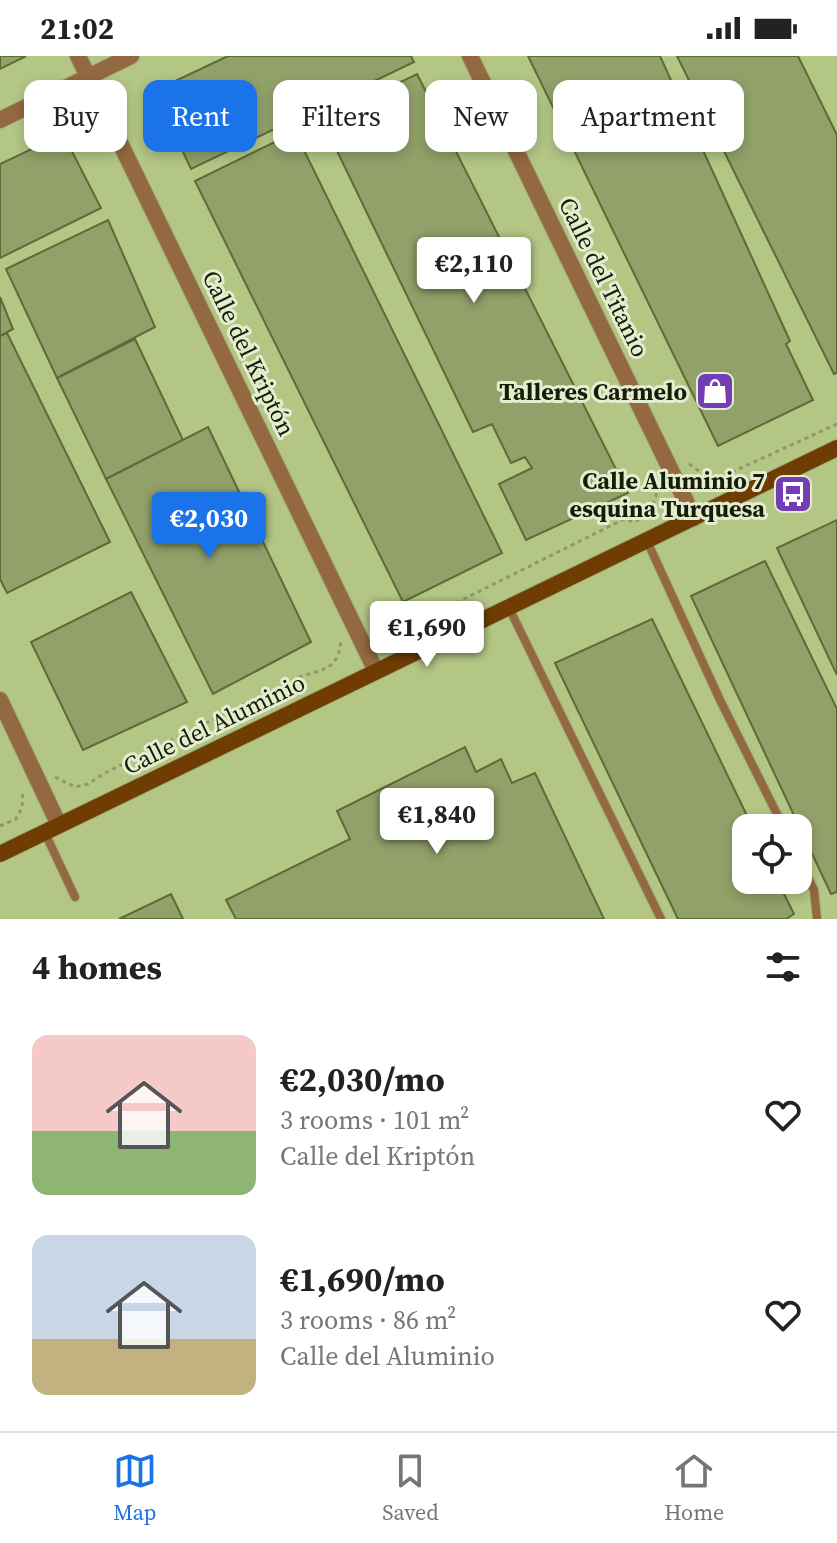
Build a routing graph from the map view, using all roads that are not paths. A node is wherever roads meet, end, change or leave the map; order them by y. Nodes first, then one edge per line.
1 (78, 56) edge
2 (131, 56) edge
3 (470, 56) edge
4 (88, 77) junction
5 (0, 120) edge
6 (837, 448) edge
7 (694, 518) junction
8 (647, 541) junction
9 (509, 608) junction
10 (376, 671) junction
11 (0, 700) edge
12 (777, 814) edge
13 (52, 829) junction
14 (0, 854) edge
15 (812, 886) edge
16 (75, 897) dead end
17 (661, 919) edge
18 (817, 919) edge

1 - 4 street, Calle del Kriptón
2 - 4 street
3 - 7 street, Calle del Titanio
4 - 5 street
4 - 10 street, Calle del Kriptón
6 - 7 street, Calle del Aluminio
7 - 8 street, Calle del Aluminio
8 - 9 street, Calle del Aluminio
8 - 12 lane
9 - 10 street, Calle del Aluminio
9 - 17 lane
10 - 13 street, Calle del Aluminio
11 - 13 street
13 - 14 street, Calle del Aluminio
13 - 16 lane
15 - 18 lane

